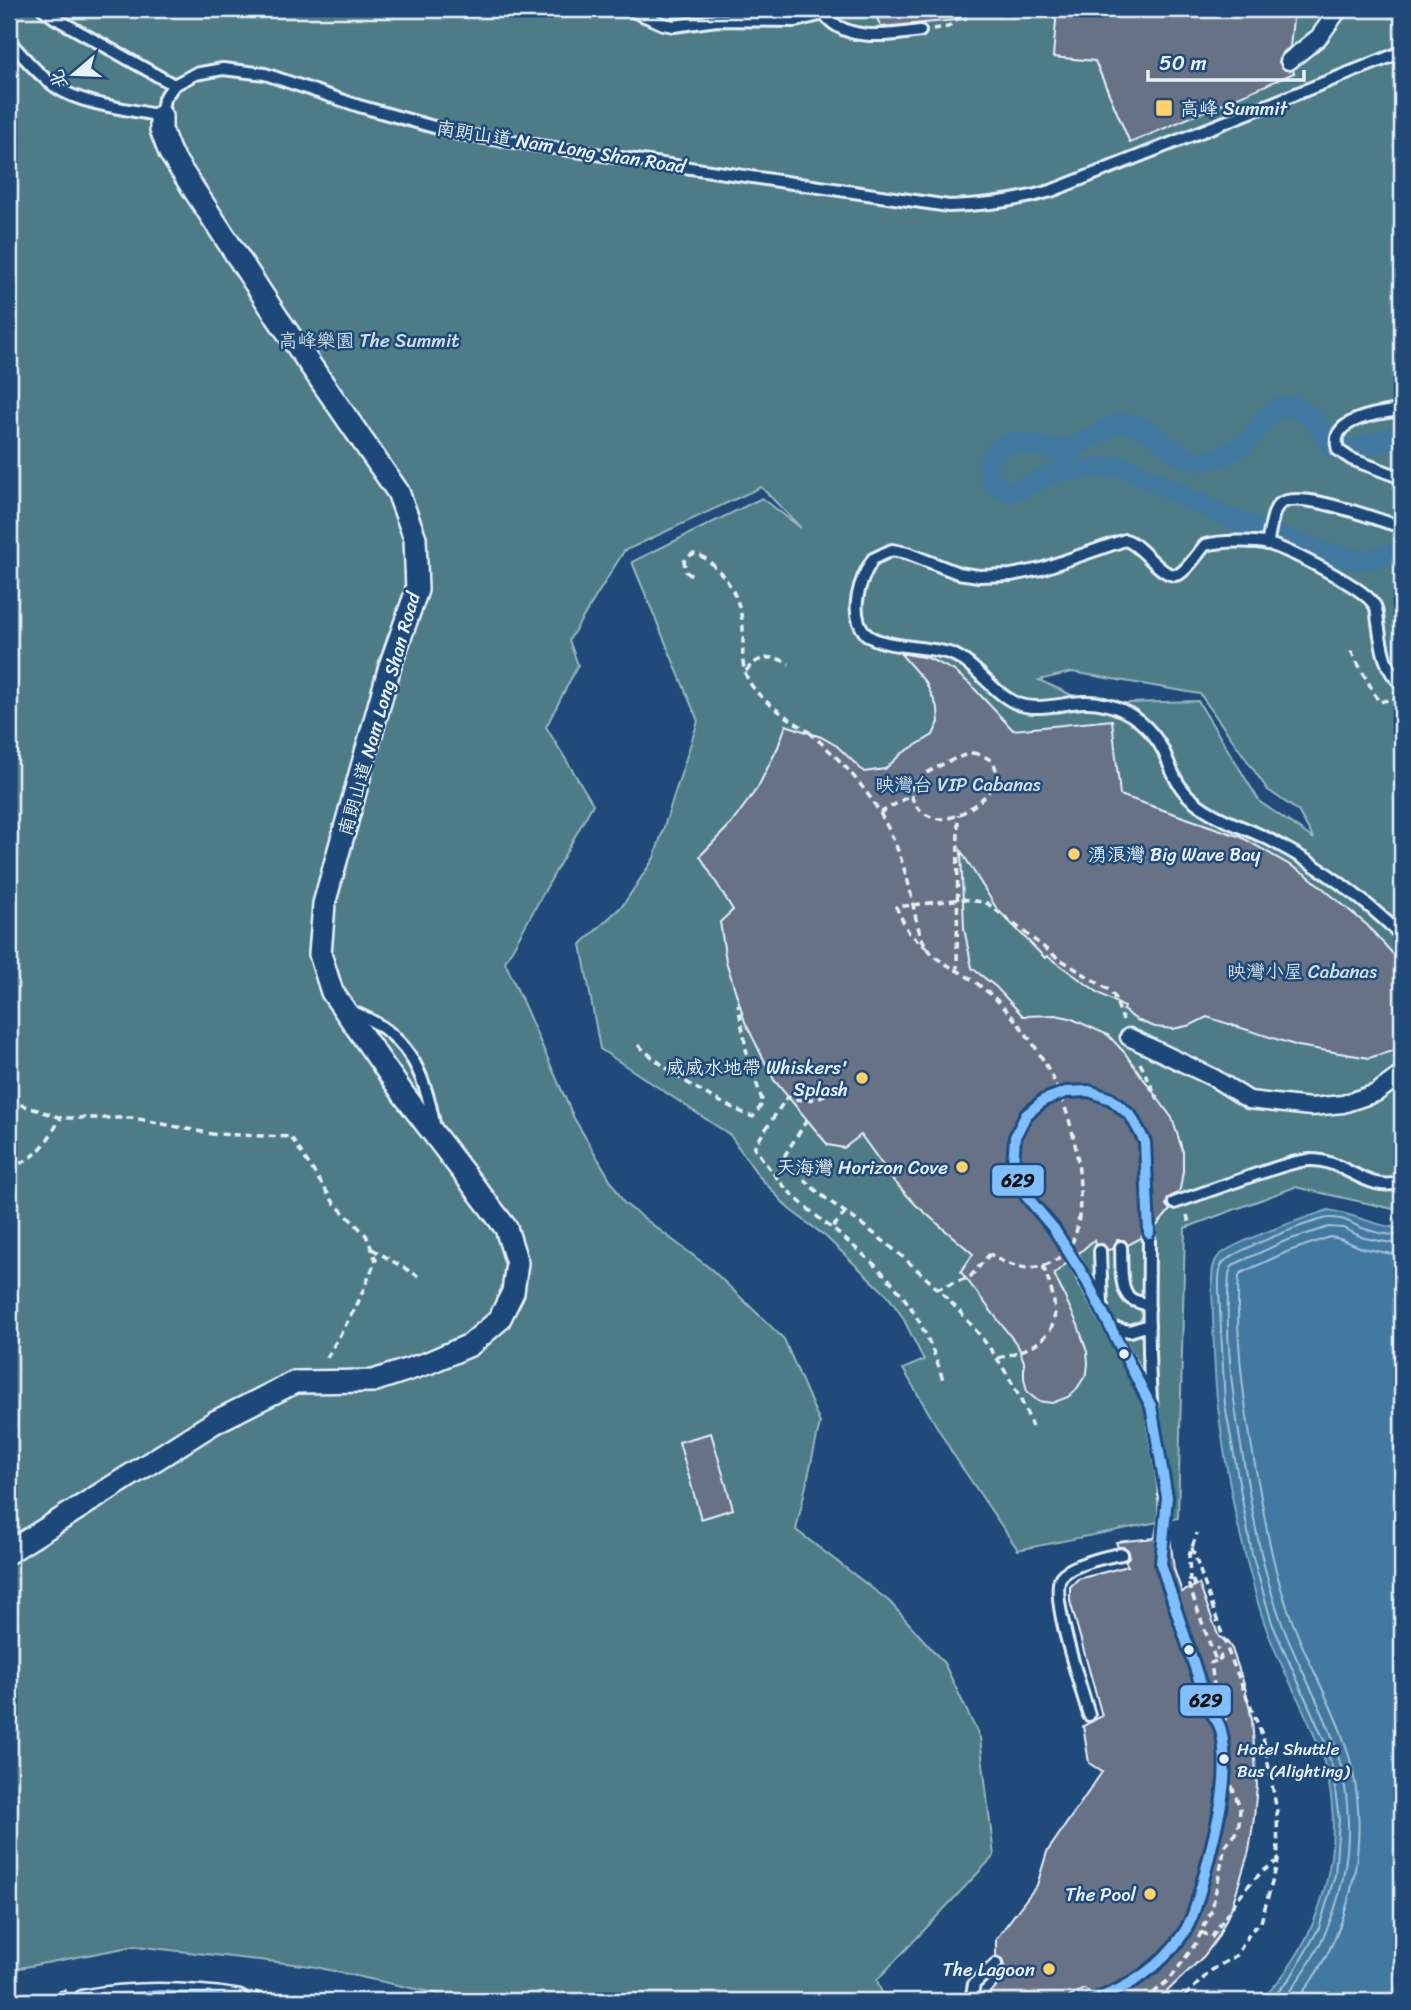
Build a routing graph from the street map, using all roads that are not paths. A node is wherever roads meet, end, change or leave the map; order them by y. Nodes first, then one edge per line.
1 (43, 9) edge
2 (628, 9) edge
3 (1339, 9) edge
4 (822, 11) edge
5 (919, 31) road end
6 (9, 41) edge
7 (1402, 52) edge
8 (1289, 61) dead end
9 (174, 85) junction
10 (161, 116) junction
11 (1402, 410) edge
12 (1402, 478) edge
13 (1402, 520) edge
14 (1267, 544) junction
15 (1402, 684) edge
16 (1402, 936) edge
17 (1129, 1037) dead end
18 (1402, 1074) edge
19 (1402, 1182) edge
20 (1174, 1203) dead end
21 (1149, 1233) dead end
22 (1121, 1247) dead end
23 (1100, 1251) dead end
24 (1073, 1258) dead end
25 (1102, 1308) junction
26 (1149, 1308) junction
27 (1149, 1325) junction
28 (1112, 1328) junction
29 (1151, 1403) junction
30 (1162, 1537) dead end
31 (9, 1552) edge
32 (1122, 1555) dead end
33 (1089, 1715) dead end
34 (996, 1964) dead end
35 (84, 2001) edge
36 (238, 2001) edge
37 (971, 2001) edge

1 - 9 lane
2 - 4 lane
3 - 8 street
4 - 5 lane
6 - 10 lane
7 - 9 lane, 南朗山道 Nam Long Shan Road
9 - 10 lane
10 - 31 street, 南朗山道 Nam Long Shan Road
11 - 12 lane
13 - 14 lane
14 - 15 lane
14 - 16 lane
17 - 18 street
19 - 20 lane
21 - 26 lane
22 - 26 lane
23 - 25 lane
24 - 25 lane
25 - 28 lane
26 - 27 lane
27 - 28 lane
27 - 29 lane
28 - 29 lane
29 - 30 lane
32 - 33 lane
34 - 37 lane
35 - 36 street

